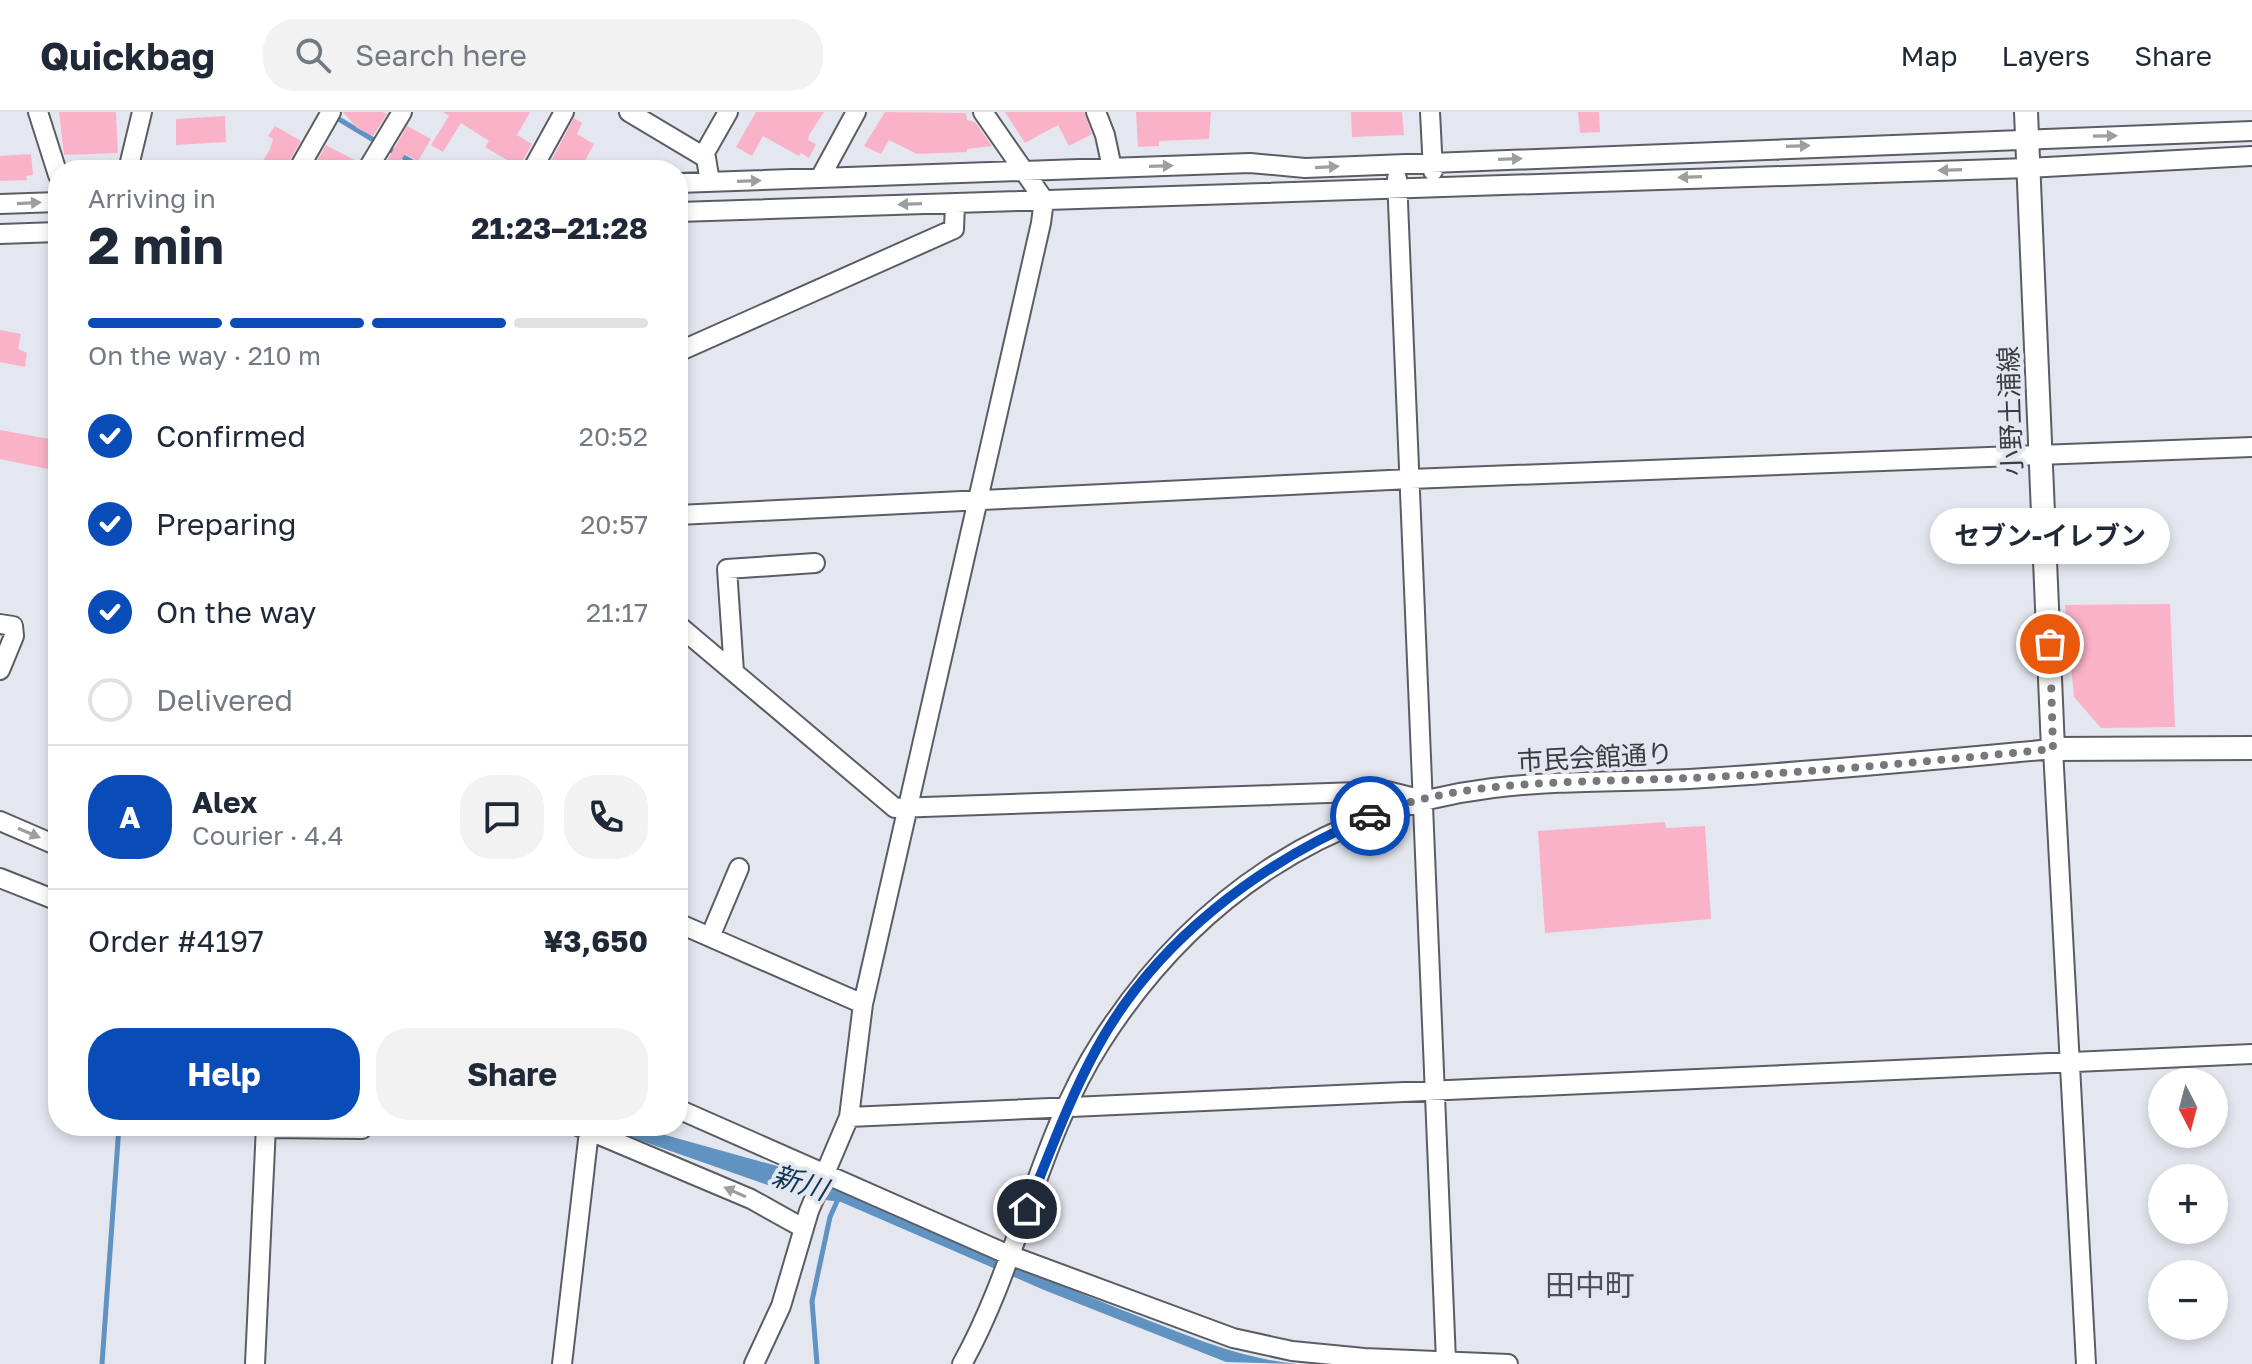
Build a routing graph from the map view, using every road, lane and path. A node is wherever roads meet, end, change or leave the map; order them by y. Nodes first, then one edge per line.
1 (38, 112) edge
2 (142, 112) edge
3 (331, 112) edge
4 (402, 112) edge
5 (564, 112) edge
6 (629, 112) edge
7 (728, 112) edge
8 (856, 112) edge
9 (983, 112) edge
10 (1096, 112) edge
11 (1430, 112) edge
12 (2026, 112) edge
13 (2252, 131) edge
14 (2027, 137) junction
15 (703, 156) junction
16 (2252, 156) edge
17 (53, 160) edge
18 (130, 160) edge
19 (304, 160) edge
20 (373, 160) edge
21 (538, 160) edge
22 (1433, 162) junction
23 (1396, 163) junction
24 (1112, 168) junction
25 (2028, 168) junction
26 (1027, 172) junction
27 (820, 178) junction
28 (710, 182) junction
29 (688, 183) edge
30 (1434, 186) junction
31 (1398, 187) junction
32 (1044, 200) junction
33 (48, 202) edge
34 (955, 203) junction
35 (0, 204) edge
36 (688, 212) edge
37 (48, 232) edge
38 (0, 234) edge
39 (688, 348) edge
40 (2252, 447) edge
41 (2040, 455) junction
42 (1410, 479) junction
43 (979, 501) junction
44 (688, 515) edge
45 (815, 563) dead end
46 (0, 624) edge
47 (688, 633) edge
48 (0, 670) edge
49 (734, 672) junction
50 (2252, 748) edge
51 (2053, 749) junction
52 (1423, 800) junction
53 (908, 810) junction
54 (0, 821) edge
55 (48, 842) edge
56 (739, 868) dead end
57 (0, 878) edge
58 (48, 897) edge
59 (688, 927) edge
60 (710, 937) junction
61 (863, 1004) junction
62 (2252, 1054) edge
63 (2071, 1063) junction
64 (1435, 1091) junction
65 (1069, 1105) junction
66 (688, 1114) edge
67 (849, 1117) junction
68 (266, 1136) edge
69 (582, 1136) edge
70 (602, 1136) edge
71 (824, 1176) junction
72 (806, 1220) junction
73 (1009, 1255) junction
74 (1446, 1361) junction
75 (255, 1364) edge
76 (562, 1364) edge
77 (754, 1364) edge
78 (962, 1364) edge
79 (1508, 1364) edge
80 (2086, 1364) edge

1 - 17 street
2 - 18 street
3 - 19 street
4 - 20 street
5 - 21 street
6 - 15 street
7 - 15 street
8 - 27 street
9 - 26 street
10 - 24 street
11 - 22 street
12 - 14 main road, 小野土浦線
14 -> 13 street
22 -> 14 street
14 - 25 main road, 小野土浦線
15 - 28 street
16 - 25 street
22 - 23 street
22 - 30 street
24 -> 23 street
23 - 31 street
24 - 26 street
25 -> 30 street
25 - 41 main road, 小野土浦線
26 - 27 street
26 - 32 street
28 -> 27 street
28 - 29 street
30 - 31 street
31 - 32 street
31 - 42 street
32 - 34 street
32 - 43 street
35 -> 33 street
34 -> 36 street
34 - 39 street
37 - 38 street
40 - 41 street
41 - 42 street
41 - 51 main road, 小野土浦線
42 - 43 street
42 - 52 street
43 - 44 street
43 - 53 street
45 - 49 street
46 - 48 street
47 - 49 street
49 - 53 street
50 - 51 main road
51 - 52 street, 市民会館通り
51 - 63 street
52 - 53 street
52 - 64 street
52 - 65 street, 市民会館通り
53 - 61 street
54 -> 55 street
56 - 60 street
57 - 58 street
59 - 60 street
60 - 61 street
61 - 67 street
62 - 63 street
63 - 64 street
63 - 80 street
64 - 65 street
64 - 74 street
65 - 67 street
65 - 73 street, 市民会館通り
66 - 71 street
67 - 71 street
68 - 75 street
69 - 76 street
72 -> 70 street
71 - 72 street
71 - 73 street
72 - 77 street
73 - 74 street
73 - 78 street, 市民会館通り
74 - 79 street

